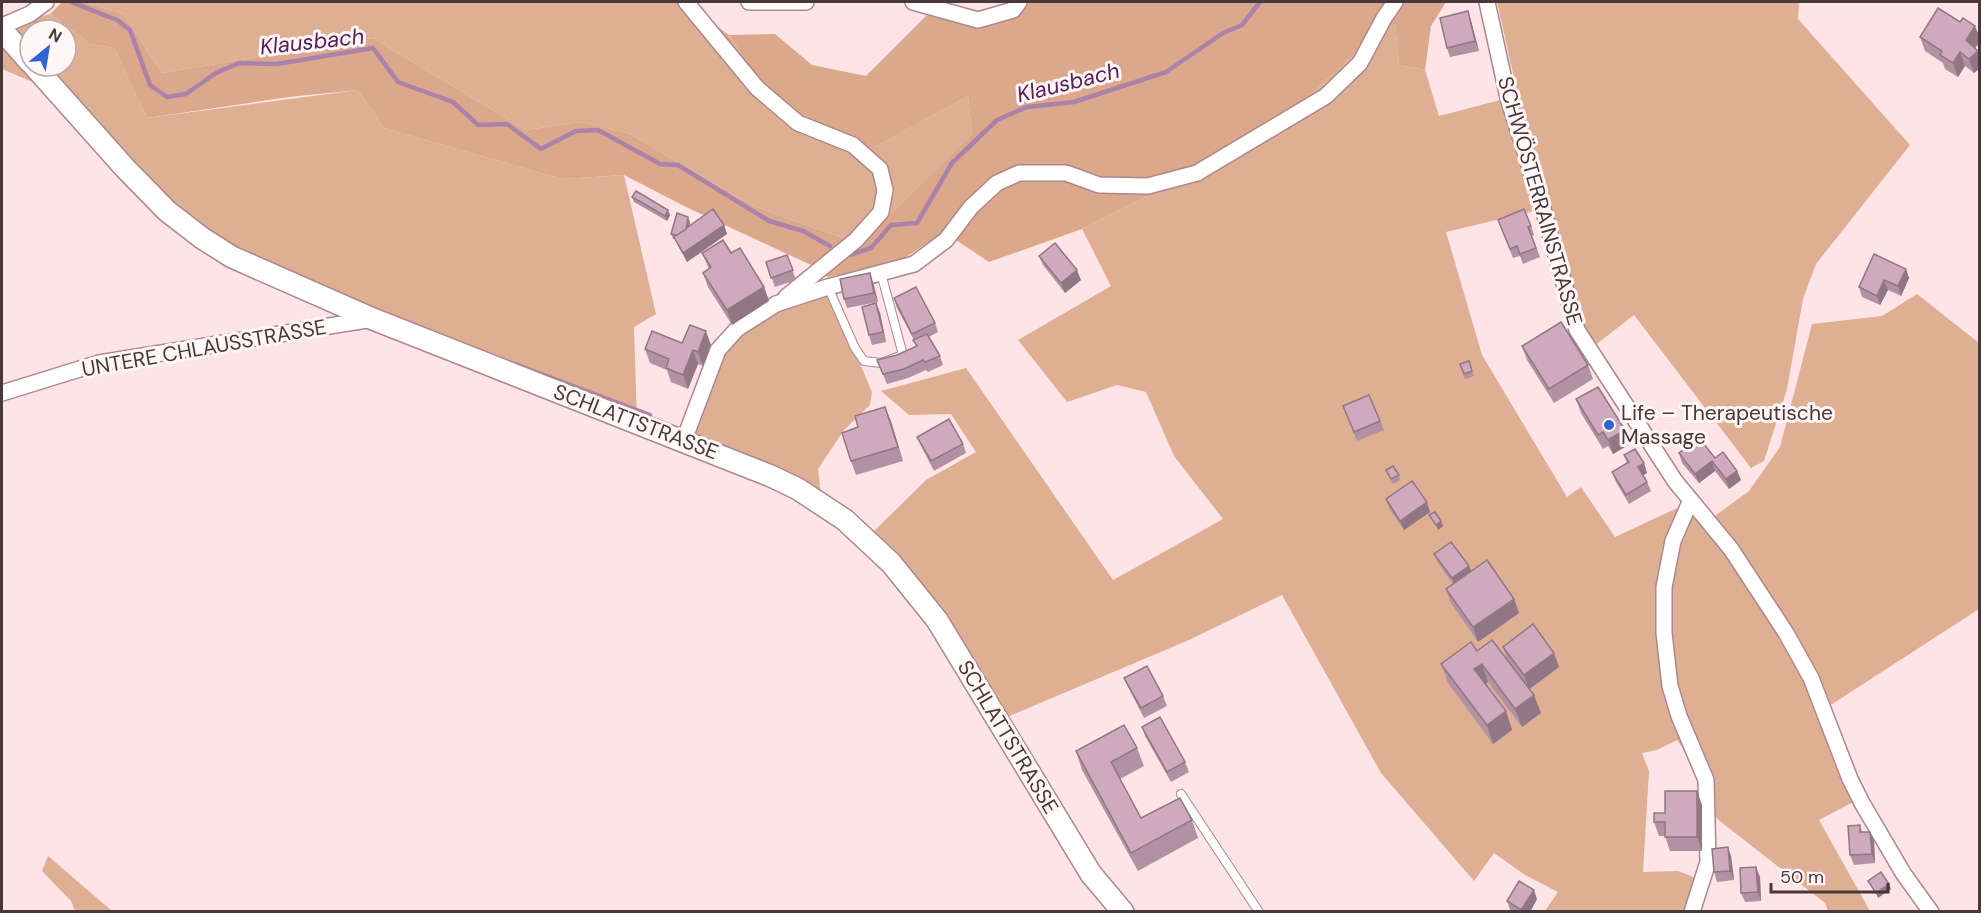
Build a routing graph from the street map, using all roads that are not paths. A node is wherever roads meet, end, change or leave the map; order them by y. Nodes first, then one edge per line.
1 (46, 2) edge
2 (686, 2) edge
3 (749, 2) edge
4 (806, 2) edge
5 (913, 2) edge
6 (1019, 2) edge
7 (1395, 2) edge
8 (1487, 2) edge
9 (2, 28) edge
10 (18, 47) edge
11 (45, 78) edge
12 (881, 273) junction
13 (828, 287) junction
14 (776, 304) junction
15 (374, 319) junction
16 (2, 393) edge
17 (684, 440) junction
18 (1690, 502) junction
19 (1181, 794) dead end
20 (1123, 912) edge
21 (1259, 912) edge
22 (1692, 912) edge
23 (1931, 912) edge

1 - 9 street
2 - 14 street
3 - 4 street
5 - 6 street
7 - 12 street
8 - 18 street, SCHWÖSTERRAINSTRASSE
9 - 10 street
11 - 15 street, SCHLATTSTRASSE
12 - 13 street
12 - 13 lane
13 - 14 street
14 - 17 street
15 - 16 street, UNTERE CHLAUSSTRASSE
15 - 17 street, SCHLATTSTRASSE
17 - 20 street, SCHLATTSTRASSE
18 - 22 street
18 - 23 street, SCHWÖSTERRAINSTRASSE
19 - 21 lane

